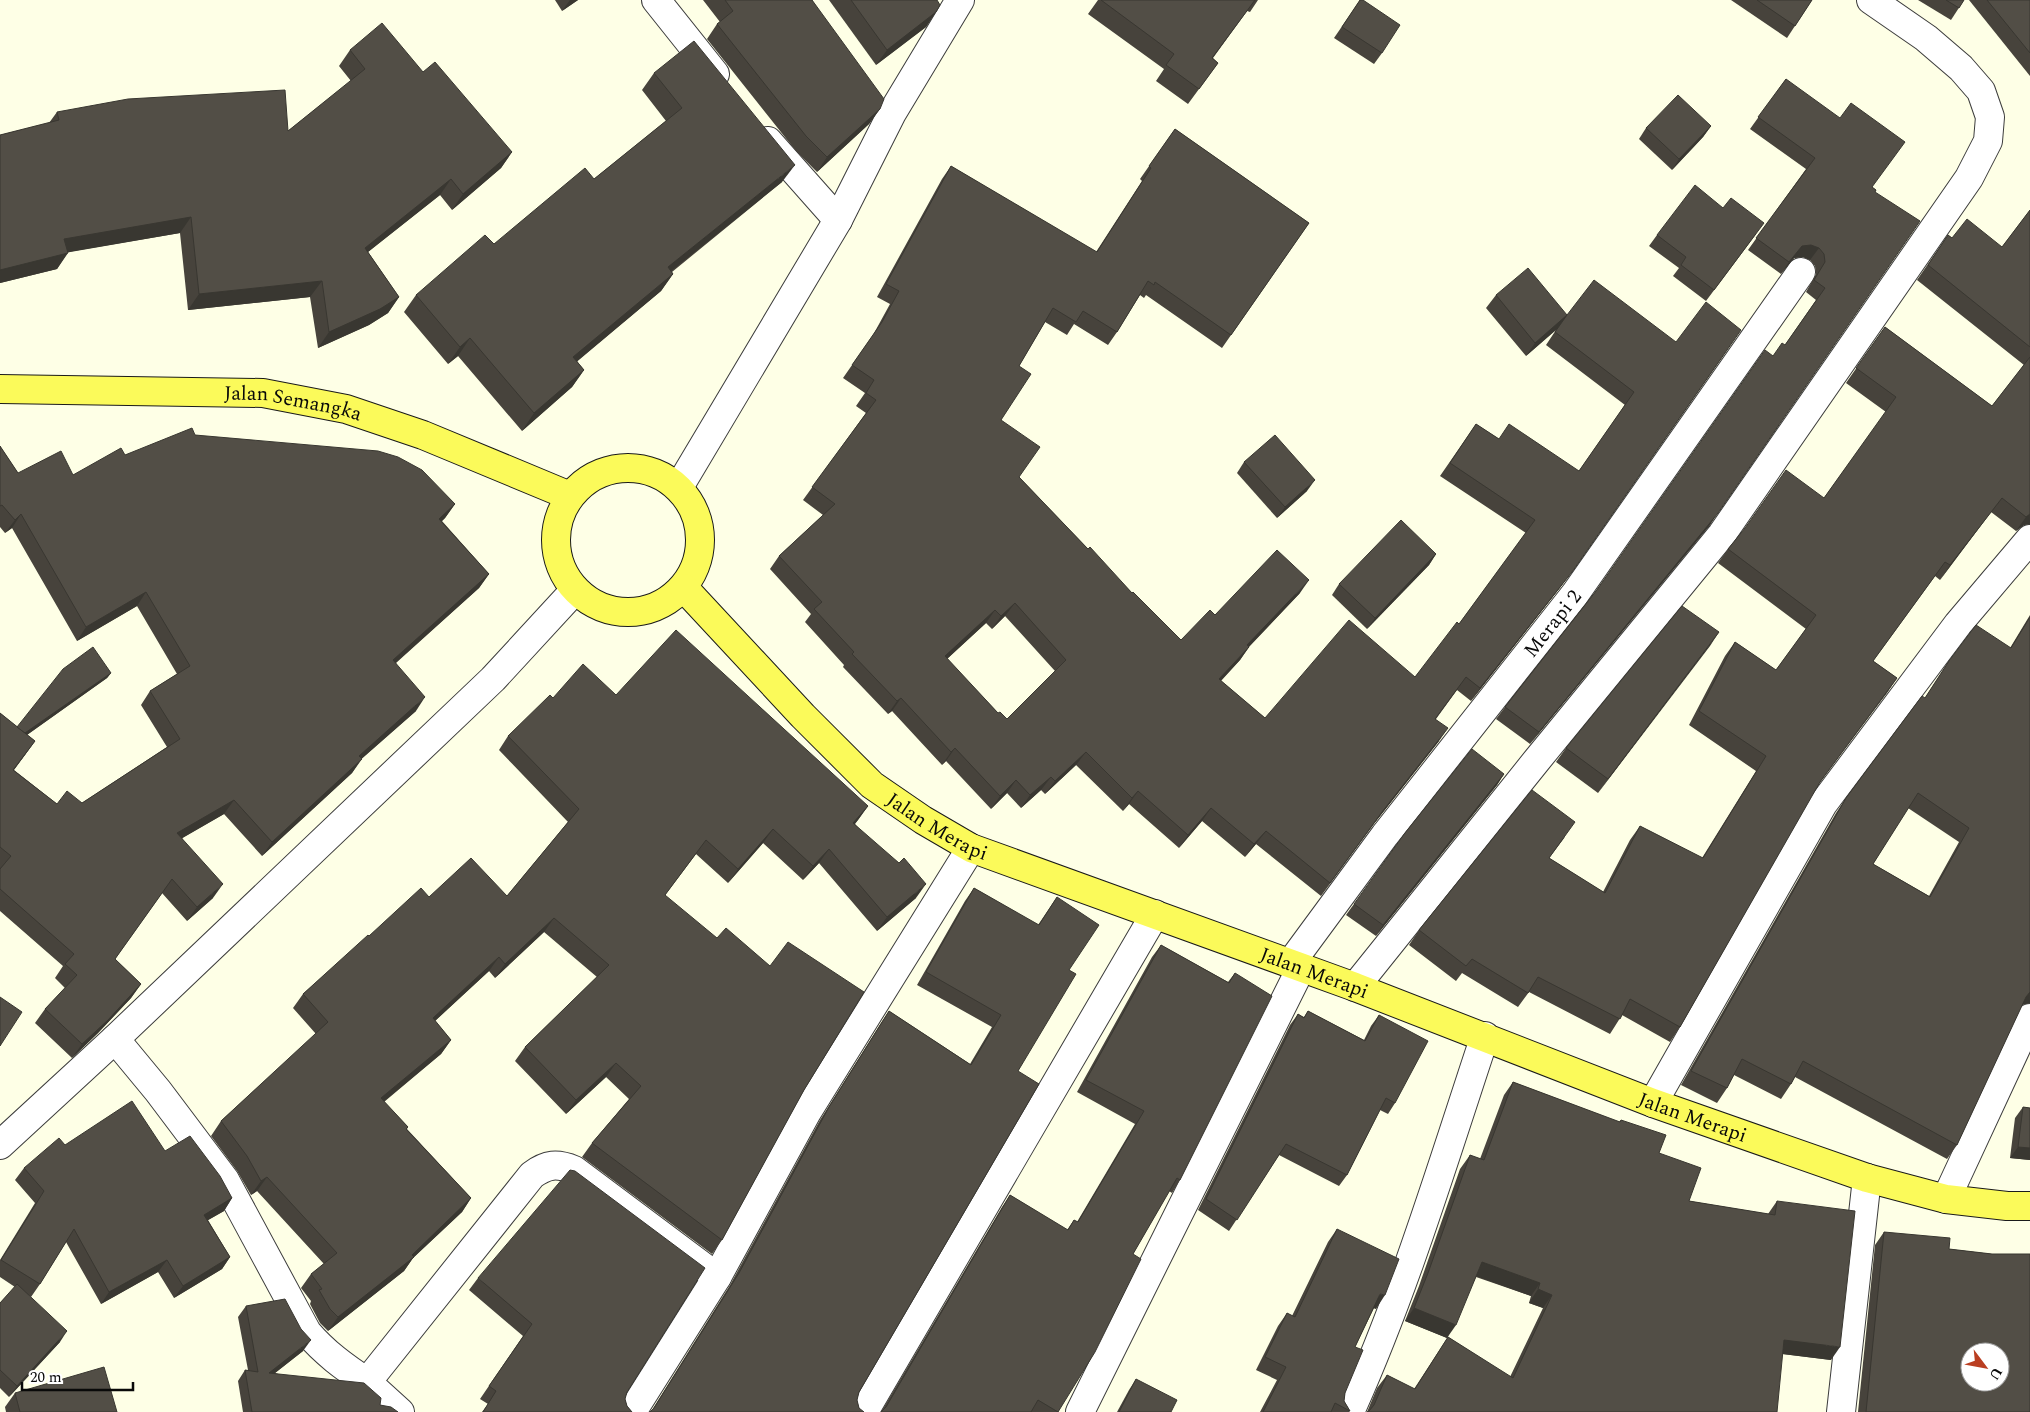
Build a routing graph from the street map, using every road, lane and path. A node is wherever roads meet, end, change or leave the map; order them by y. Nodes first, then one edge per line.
1 (656, 0) edge
2 (1871, 0) edge
3 (947, 6) edge
4 (876, 91) edge
5 (730, 93) edge
6 (892, 113) junction
7 (754, 124) edge
8 (838, 220) junction
9 (1801, 272) dead end
10 (0, 389) edge
11 (679, 487) junction
12 (570, 496) junction
13 (2030, 539) edge
14 (684, 588) junction
15 (575, 590) junction
16 (971, 848) junction
17 (1156, 914) junction
18 (1296, 966) junction
19 (1355, 986) junction
20 (2030, 1018) edge
21 (1485, 1036) junction
22 (115, 1039) junction
23 (1653, 1103) junction
24 (0, 1146) edge
25 (1867, 1178) junction
26 (1946, 1199) junction
27 (2030, 1206) edge
28 (717, 1277) junction
29 (367, 1382) junction
30 (400, 1412) edge
31 (632, 1412) edge
32 (864, 1412) edge
33 (1080, 1412) edge
34 (1350, 1412) edge
35 (1841, 1412) edge

1 - 5 street
2 - 19 street
3 - 6 street
4 - 6 street
6 - 8 street
7 - 8 street
8 - 11 street
9 - 18 street, Merapi 2
10 - 12 main road, Jalan Semangka
11 - 12 main road
11 - 14 main road
12 - 15 main road
13 - 23 street
14 - 15 main road
14 - 16 main road, Jalan Merapi
15 - 22 street
16 - 17 main road, Jalan Merapi
16 - 28 street
17 - 18 main road, Jalan Merapi
17 - 32 street
18 - 19 main road, Jalan Merapi
18 - 33 street, Merapi 2
19 - 21 main road, Jalan Merapi
20 - 26 street
21 - 23 main road, Jalan Merapi
21 - 34 street
22 - 24 street
22 - 29 street
23 - 25 main road, Jalan Merapi
25 - 26 main road, Jalan Merapi
25 - 35 street
26 - 27 main road, Jalan Merapi
28 - 29 street
28 - 31 street
29 - 30 street

